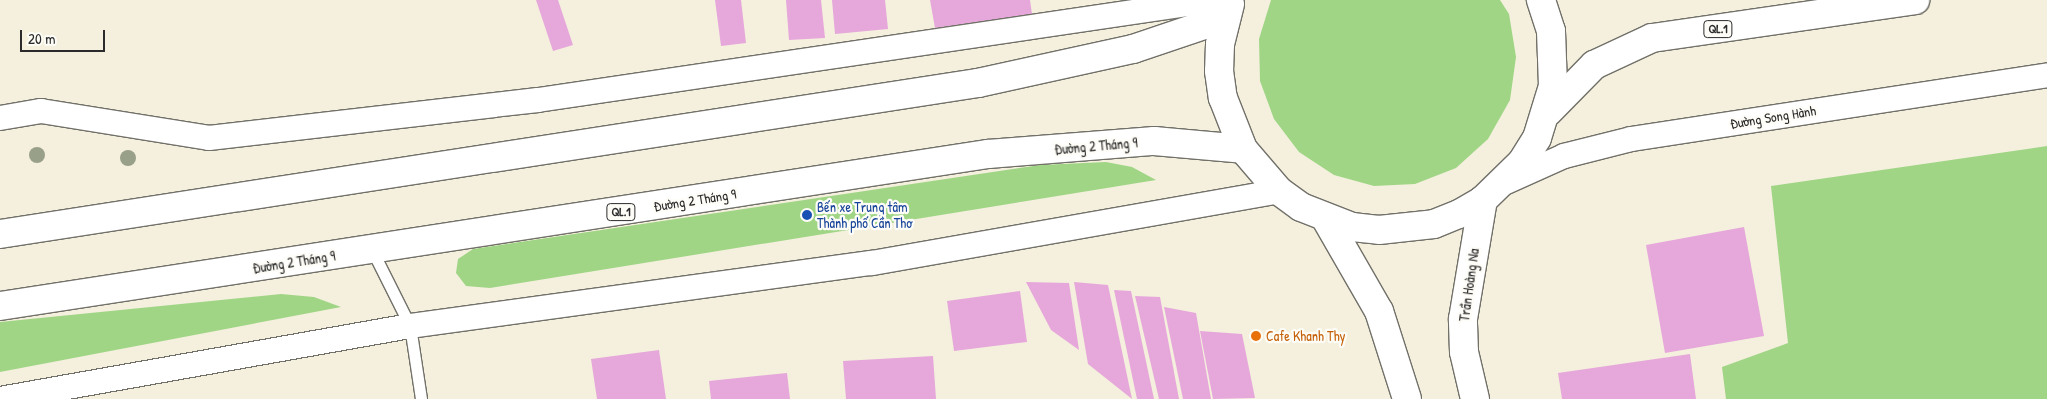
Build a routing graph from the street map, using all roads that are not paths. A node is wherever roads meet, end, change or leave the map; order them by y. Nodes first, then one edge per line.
1 (1541, 0) edge
2 (1915, 0) edge
3 (1223, 6) edge
4 (2047, 75) edge
5 (1547, 113) junction
6 (0, 118) edge
7 (1243, 149) junction
8 (1504, 183) junction
9 (1279, 190) junction
10 (1483, 200) junction
11 (1326, 219) junction
12 (0, 234) edge
13 (372, 250) junction
14 (0, 306) edge
15 (410, 326) junction
16 (0, 399) edge
17 (421, 399) edge
18 (1407, 399) edge
19 (1475, 399) edge

1 - 5 main road
2 - 5 main road, QL.1
3 - 6 street
3 - 7 main road
3 - 12 main road
4 - 8 street, Đường Song Hành
5 - 8 main road
7 - 9 main road
7 - 13 main road, Đường 2 Tháng 9 / QL.1
8 - 10 main road
9 - 11 main road
9 - 15 street
10 - 11 main road
10 - 19 main road, Trần Hoàng Na
11 - 18 main road
13 - 14 main road, Đường 2 Tháng 9 / QL.1
13 - 15 lane
15 - 16 street
15 - 17 lane

